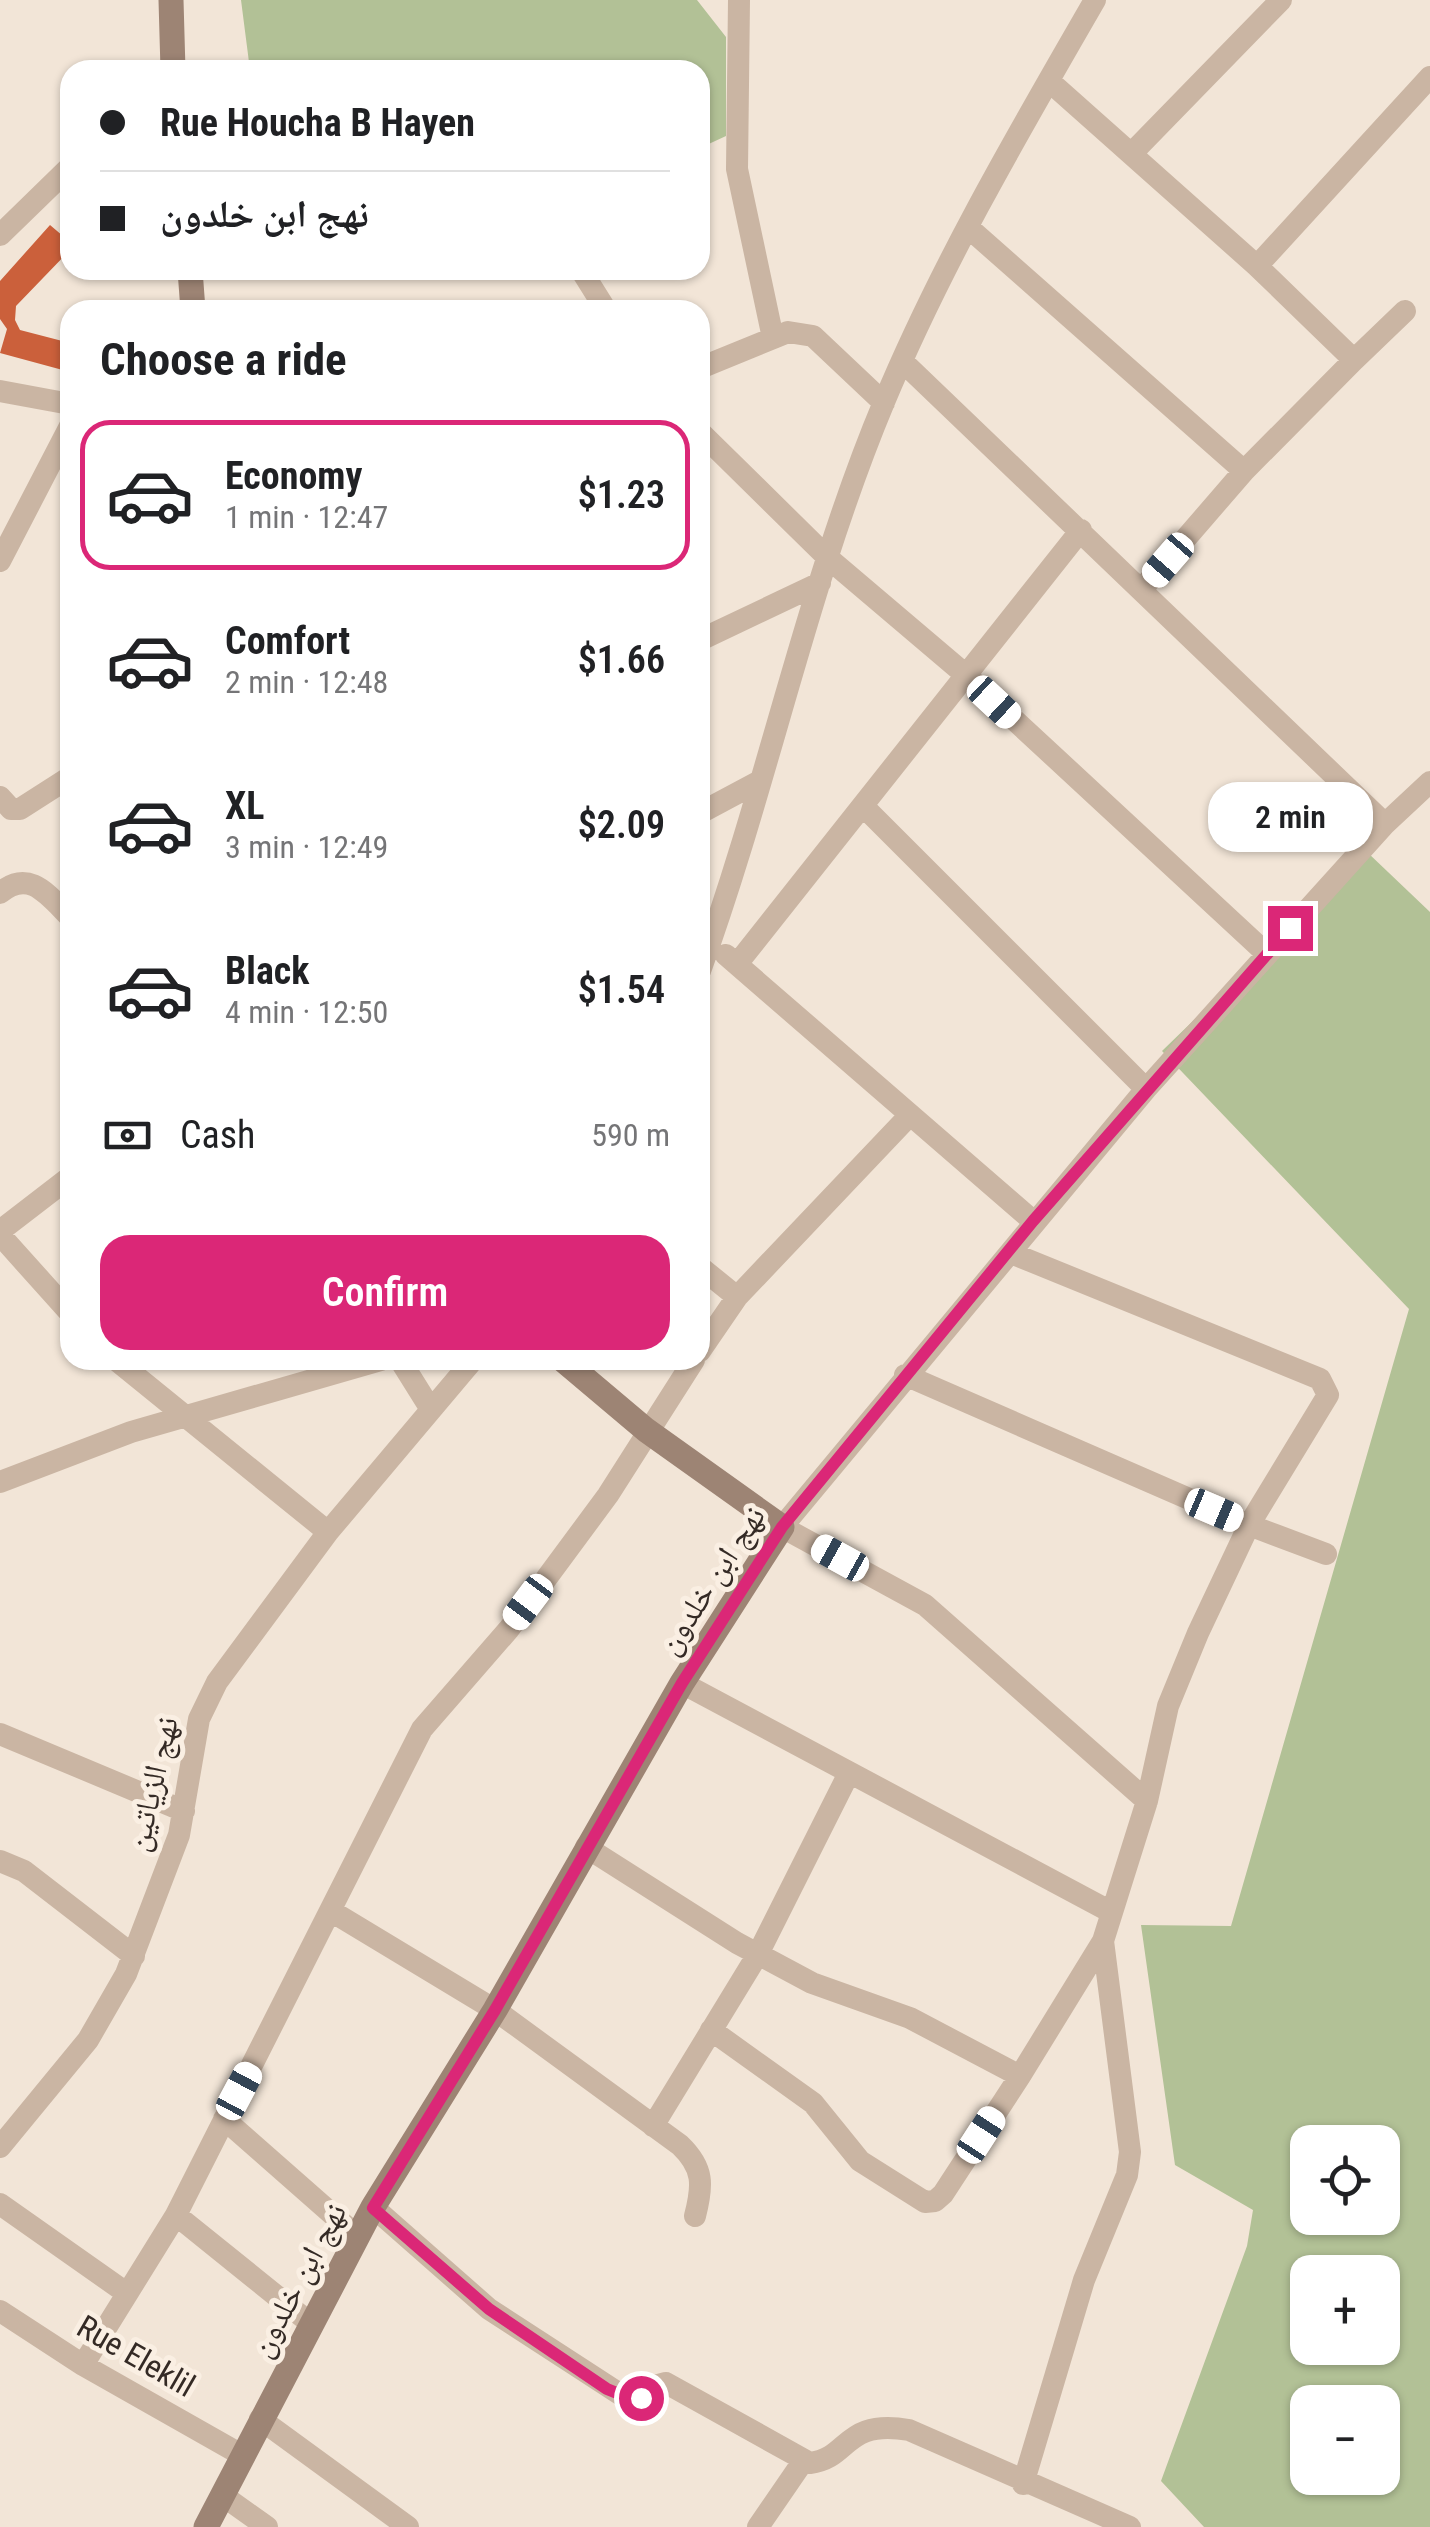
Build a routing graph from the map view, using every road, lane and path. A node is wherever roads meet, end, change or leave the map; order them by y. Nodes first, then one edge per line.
1 (171, 0) edge
2 (739, 0) edge
3 (1095, 0) edge
4 (1281, 0) edge
5 (173, 60) edge
6 (1430, 78) edge
7 (1049, 80) junction
8 (1132, 154) junction
9 (60, 177) edge
10 (970, 229) junction
11 (0, 235) edge
12 (1258, 266) junction
13 (1405, 311) dead end
14 (773, 338) junction
15 (1354, 360) junction
16 (903, 362) junction
17 (710, 364) edge
18 (0, 391) edge
19 (60, 402) edge
20 (884, 403) junction
21 (710, 442) edge
22 (60, 445) edge
23 (1244, 470) junction
24 (1081, 530) junction
25 (828, 558) junction
26 (0, 561) edge
27 (820, 583) junction
28 (1142, 589) junction
29 (710, 635) edge
30 (966, 676) junction
31 (760, 781) junction
32 (1430, 782) edge
33 (60, 784) edge
34 (0, 798) edge
35 (710, 808) edge
36 (865, 808) junction
37 (1385, 824) junction
38 (0, 894) edge
39 (60, 906) edge
40 (710, 942) joint
41 (1266, 954) junction
42 (737, 964) junction
43 (1146, 1089) junction
44 (910, 1116) junction
45 (60, 1185) edge
46 (1033, 1221) junction
47 (1010, 1253) junction
48 (710, 1275) edge
49 (737, 1297) junction
50 (60, 1302) edge
51 (710, 1336) edge
52 (128, 1370) edge
53 (348, 1370) edge
54 (406, 1370) edge
55 (464, 1370) edge
56 (575, 1370) edge
57 (687, 1370) edge
58 (905, 1375) junction
59 (430, 1408) junction
60 (186, 1419) junction
61 (646, 1430) junction
62 (0, 1482) edge
63 (1249, 1525) junction
64 (782, 1527) junction
65 (328, 1532) junction
66 (1326, 1554) dead end
67 (682, 1683) junction
68 (0, 1734) edge
69 (849, 1772) junction
70 (1147, 1801) junction
71 (184, 1811) junction
72 (586, 1847) junction
73 (0, 1861) edge
74 (331, 1911) junction
75 (1110, 1912) junction
76 (1102, 1941) junction
77 (758, 1954) junction
78 (134, 1956) junction
79 (495, 2010) junction
80 (710, 2030) junction
81 (1020, 2076) junction
82 (224, 2118) junction
83 (652, 2126) junction
84 (0, 2148) edge
85 (0, 2204) edge
86 (373, 2208) junction
87 (176, 2215) junction
88 (695, 2216) dead end
89 (357, 2236) junction
90 (125, 2292) junction
91 (0, 2311) edge
92 (310, 2324) junction
93 (83, 2365) junction
94 (260, 2419) junction
95 (240, 2454) junction
96 (804, 2460) junction
97 (1023, 2484) junction
98 (222, 2495) junction
99 (407, 2526) edge
100 (206, 2527) edge
101 (267, 2527) edge
102 (758, 2527) edge
103 (1130, 2527) edge

1 - 5 street
2 - 14 street
3 - 7 street
4 - 8 street
6 - 12 street
7 - 8 street
7 - 10 street
8 - 12 street
9 - 11 street
10 - 16 street
10 - 23 street
12 - 15 street
13 - 15 street
14 - 17 street
14 - 20 street
15 - 23 street
16 - 20 street
16 - 24 street
18 - 19 street
20 - 25 street
21 - 25 street
22 - 26 street
23 - 28 street
24 - 28 street
24 - 30 street
25 - 27 street
25 - 30 street
27 - 29 street
27 - 31 street
28 - 37 street
30 - 36 street
30 - 41 street
31 - 35 street
31 - 40 street
32 - 37 street, نهج ابن خلدون
33 - 34 street
36 - 42 street
36 - 43 street
37 - 41 street, نهج ابن خلدون
38 - 39 street
40 - 42 street
41 - 43 street, نهج ابن خلدون
42 - 44 street
43 - 46 street, نهج ابن خلدون
44 - 46 street
44 - 49 street
45 - 50 street
46 - 47 street, نهج ابن خلدون
47 - 58 street, نهج ابن خلدون
47 - 63 street
48 - 49 street
49 - 51 street
52 - 60 street
53 - 60 street
54 - 59 street
55 - 59 street, نهج الزياتين
56 - 61 street
57 - 61 street
58 - 63 street
58 - 64 street, نهج ابن خلدون
59 - 65 street, نهج الزياتين
60 - 62 street
60 - 65 street
61 - 64 street
61 - 74 street
63 - 66 street
63 - 70 street
64 - 67 street, نهج ابن خلدون
64 - 70 street
65 - 71 street, نهج الزياتين
67 - 69 street
67 - 72 street, نهج ابن خلدون
68 - 71 street
69 - 75 street
69 - 77 street
70 - 75 street
71 - 78 street, نهج الزياتين
72 - 77 street
72 - 79 street, نهج ابن خلدون
73 - 78 street
74 - 79 street
74 - 82 street
75 - 76 street
76 - 81 street
76 - 97 street
77 - 80 street
77 - 81 street
78 - 84 street, نهج الزياتين
79 - 83 street
79 - 86 street, نهج ابن خلدون
80 - 81 street
80 - 83 street
82 - 87 street
82 - 89 street
83 - 88 street
85 - 90 street
86 - 89 street, نهج ابن خلدون
86 - 96 street
87 - 90 street
87 - 92 street
89 - 92 street, نهج ابن خلدون
90 - 93 street
91 - 93 street, Rue Eleklil
92 - 94 street, نهج ابن خلدون
93 - 95 street, Rue Eleklil
94 - 95 street, نهج ابن خلدون
94 - 99 street
95 - 98 street, نهج ابن خلدون
96 - 97 street
96 - 102 street
97 - 103 street
98 - 100 street, نهج ابن خلدون
98 - 101 street

